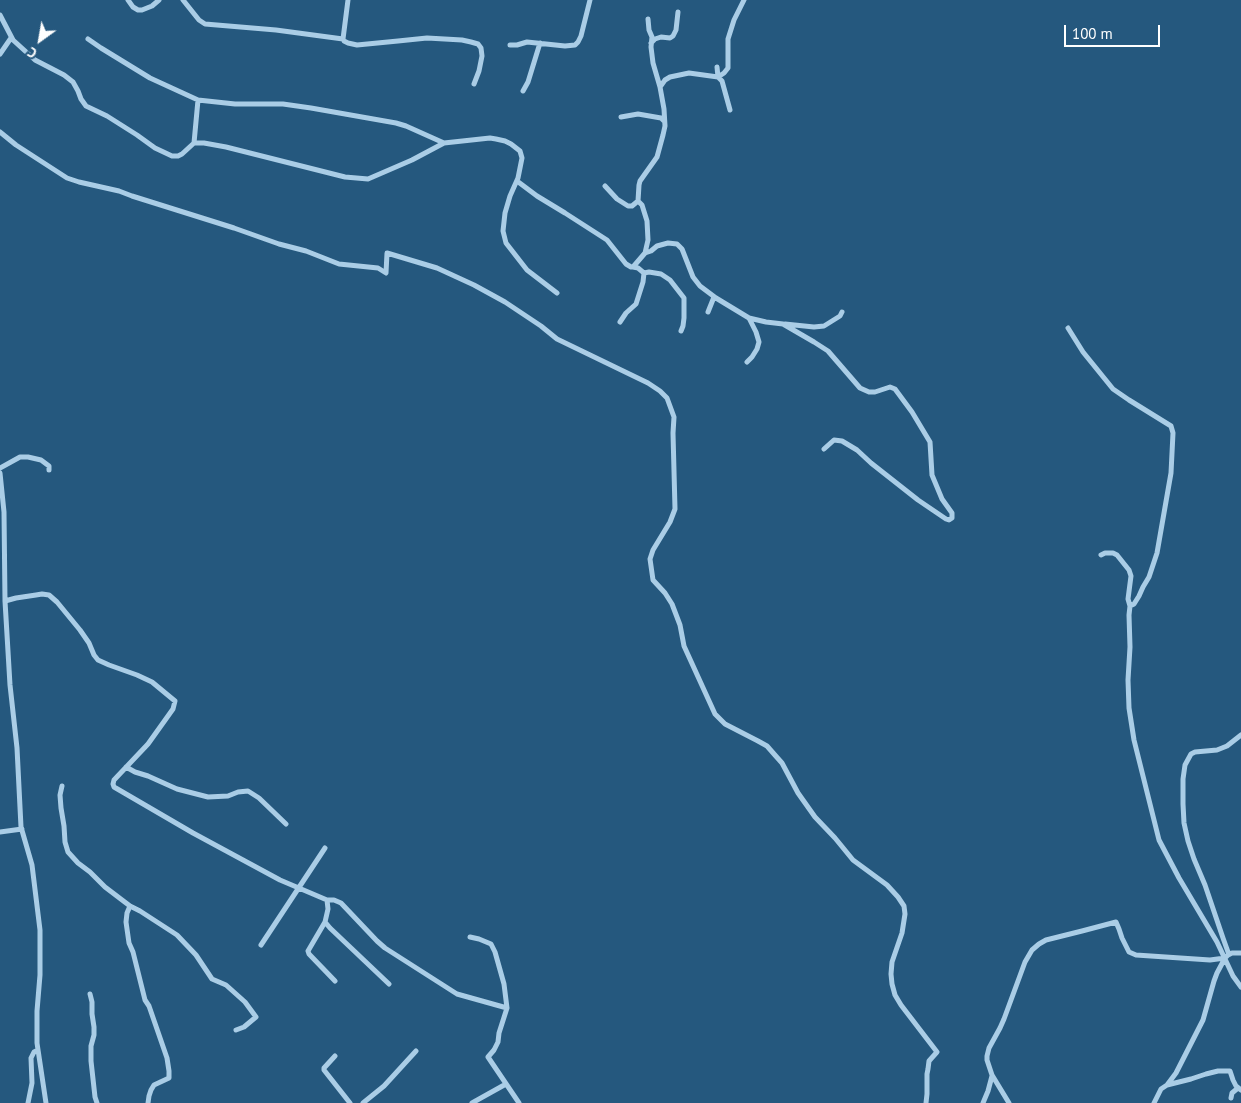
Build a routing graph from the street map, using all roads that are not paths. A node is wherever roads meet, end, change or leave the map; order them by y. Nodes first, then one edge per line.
1 (128, 0) edge
2 (159, 0) edge
3 (183, 0) edge
4 (348, 0) edge
5 (590, 0) edge
6 (744, 0) edge
7 (678, 12) dead end
8 (0, 14) edge
9 (648, 19) dead end
10 (11, 38) junction
11 (88, 39) dead end
12 (343, 39) junction
13 (348, 43) junction
14 (651, 43) junction
15 (540, 44) junction
16 (510, 45) dead end
17 (343, 46) dead end
18 (0, 54) edge
19 (717, 68) dead end
20 (718, 77) junction
21 (474, 84) dead end
22 (660, 87) junction
23 (523, 91) dead end
24 (198, 100) junction
25 (730, 110) dead end
26 (621, 117) dead end
27 (664, 121) junction
28 (0, 132) edge
29 (194, 143) junction
30 (444, 143) junction
31 (517, 181) junction
32 (605, 186) dead end
33 (638, 201) junction
34 (645, 253) junction
35 (633, 267) junction
36 (644, 274) junction
37 (556, 293) dead end
38 (714, 297) junction
39 (708, 312) dead end
40 (842, 312) dead end
41 (750, 318) junction
42 (620, 322) dead end
43 (782, 324) junction
44 (1068, 328) dead end
45 (680, 331) dead end
46 (747, 362) dead end
47 (824, 449) dead end
48 (0, 468) edge
49 (49, 470) dead end
50 (0, 473) edge
51 (1101, 555) dead end
52 (5, 601) junction
53 (1130, 606) junction
54 (1241, 736) edge
55 (126, 767) junction
56 (62, 786) dead end
57 (286, 824) dead end
58 (22, 829) junction
59 (0, 832) edge
60 (325, 848) dead end
61 (298, 889) junction
62 (327, 900) junction
63 (130, 906) junction
64 (326, 922) junction
65 (470, 937) dead end
66 (261, 945) dead end
67 (1241, 953) edge
68 (1230, 954) junction
69 (1225, 958) junction
70 (335, 981) dead end
71 (389, 984) dead end
72 (1241, 987) edge
73 (90, 994) dead end
74 (507, 1008) junction
75 (236, 1030) dead end
76 (38, 1050) junction
77 (416, 1051) dead end
78 (335, 1056) dead end
79 (992, 1075) junction
80 (506, 1084) junction
81 (1167, 1085) junction
82 (1240, 1089) edge
83 (1231, 1098) dead end
84 (28, 1103) edge
85 (46, 1103) edge
86 (97, 1103) edge
87 (148, 1103) edge
88 (350, 1103) edge
89 (363, 1103) edge
90 (472, 1103) edge
91 (519, 1103) edge
92 (926, 1103) edge
93 (983, 1103) edge
94 (1009, 1103) edge
95 (1154, 1103) edge

1 - 2 street
3 - 12 street
4 - 12 street
5 - 15 street
6 - 20 street
7 - 14 street
8 - 10 street
9 - 14 street
10 - 18 street
10 - 29 street
11 - 24 street
12 - 13 street
13 - 17 street
13 - 21 street
14 - 22 street
15 - 16 street
15 - 23 street
19 - 20 street
20 - 22 street
20 - 25 street
22 - 27 street
24 - 29 street
24 - 30 street
26 - 27 street
27 - 33 street
28 - 92 street
29 - 30 street
30 - 31 street
31 - 35 street
31 - 37 street
32 - 33 street
33 - 34 street
34 - 35 street
34 - 38 street
35 - 36 street
36 - 42 street
36 - 45 street
38 - 39 street
38 - 41 street
40 - 43 street
41 - 43 street
41 - 46 street
43 - 47 street
44 - 53 street
48 - 49 street
50 - 52 street
51 - 53 street
52 - 55 street
52 - 58 street
53 - 69 street
54 - 68 street
55 - 57 street
55 - 61 street
56 - 63 street
58 - 59 street
58 - 76 street
60 - 61 street
61 - 62 street
61 - 66 street
62 - 64 street
62 - 74 street
63 - 75 street
63 - 87 street
64 - 70 street
64 - 71 street
65 - 74 street
67 - 68 street
68 - 69 street
69 - 72 street
69 - 79 street
69 - 81 street
73 - 86 street
74 - 80 street
76 - 84 street
76 - 85 street
77 - 89 street
78 - 88 street
79 - 93 street
79 - 94 street
80 - 90 street
80 - 91 street
81 - 82 street
81 - 95 street
82 - 83 street

